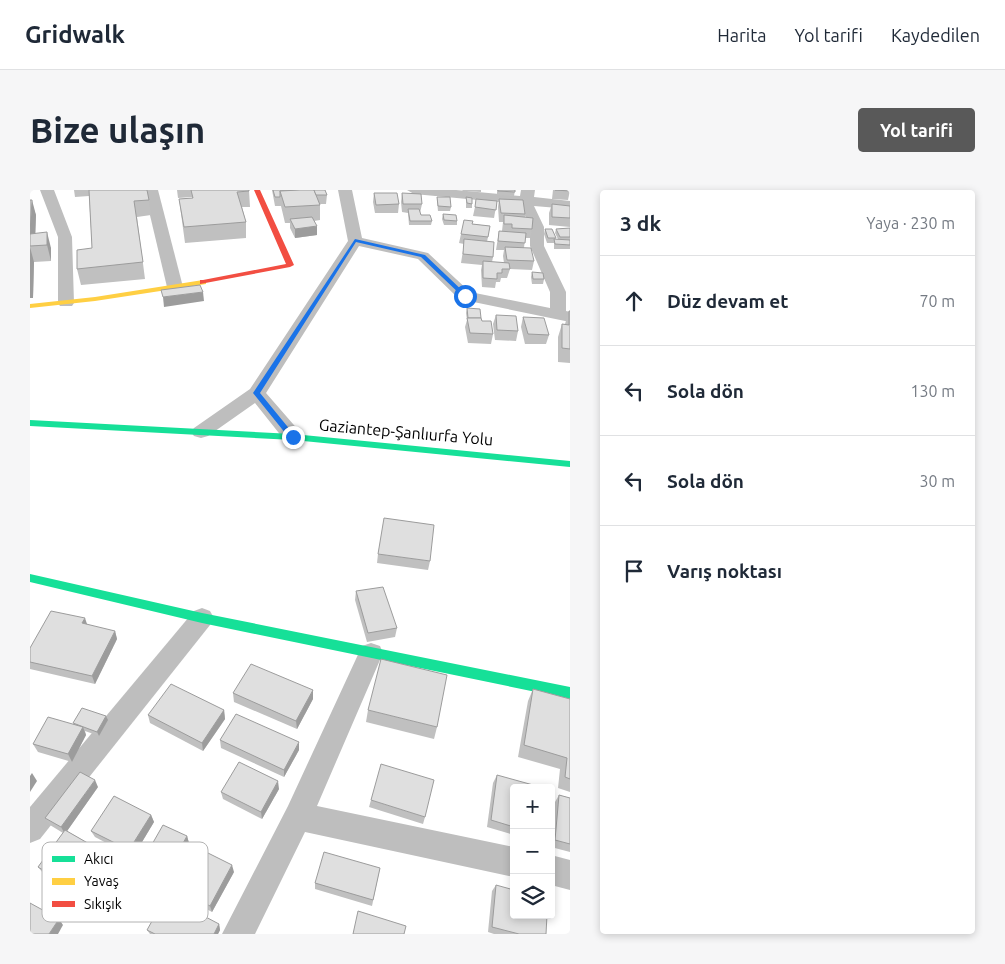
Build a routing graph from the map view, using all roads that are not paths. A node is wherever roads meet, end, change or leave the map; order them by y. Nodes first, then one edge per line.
1 (47, 190) edge
2 (151, 190) edge
3 (257, 190) edge
4 (345, 190) edge
5 (414, 190) edge
6 (527, 196) edge
7 (570, 205) edge
8 (355, 240) junction
9 (175, 287) junction
10 (66, 303) junction
11 (30, 306) edge
12 (564, 316) edge
13 (257, 393) junction
14 (30, 423) edge
15 (201, 432) junction
16 (293, 437) junction
17 (570, 464) edge
18 (30, 578) edge
19 (202, 618) junction
20 (371, 653) junction
21 (570, 693) edge
22 (298, 816) junction
23 (30, 829) edge
24 (510, 861) edge
25 (555, 871) edge
26 (570, 874) edge
27 (238, 934) edge

1 - 10 street
2 - 9 street
3 - 9 street
4 - 8 street
5 - 6 street
6 - 7 street
6 - 12 street
8 - 12 street
8 - 13 street
9 - 10 street
10 - 11 street
13 - 15 street
13 - 16 street
14 - 15 street, Gaziantep-Şanlıurfa Yolu
15 - 16 street, Gaziantep-Şanlıurfa Yolu
16 - 17 street, Gaziantep-Şanlıurfa Yolu
18 - 19 street
19 - 20 street
19 - 23 street
20 - 21 street
20 - 22 street
22 - 24 street
22 - 27 street
25 - 26 street

